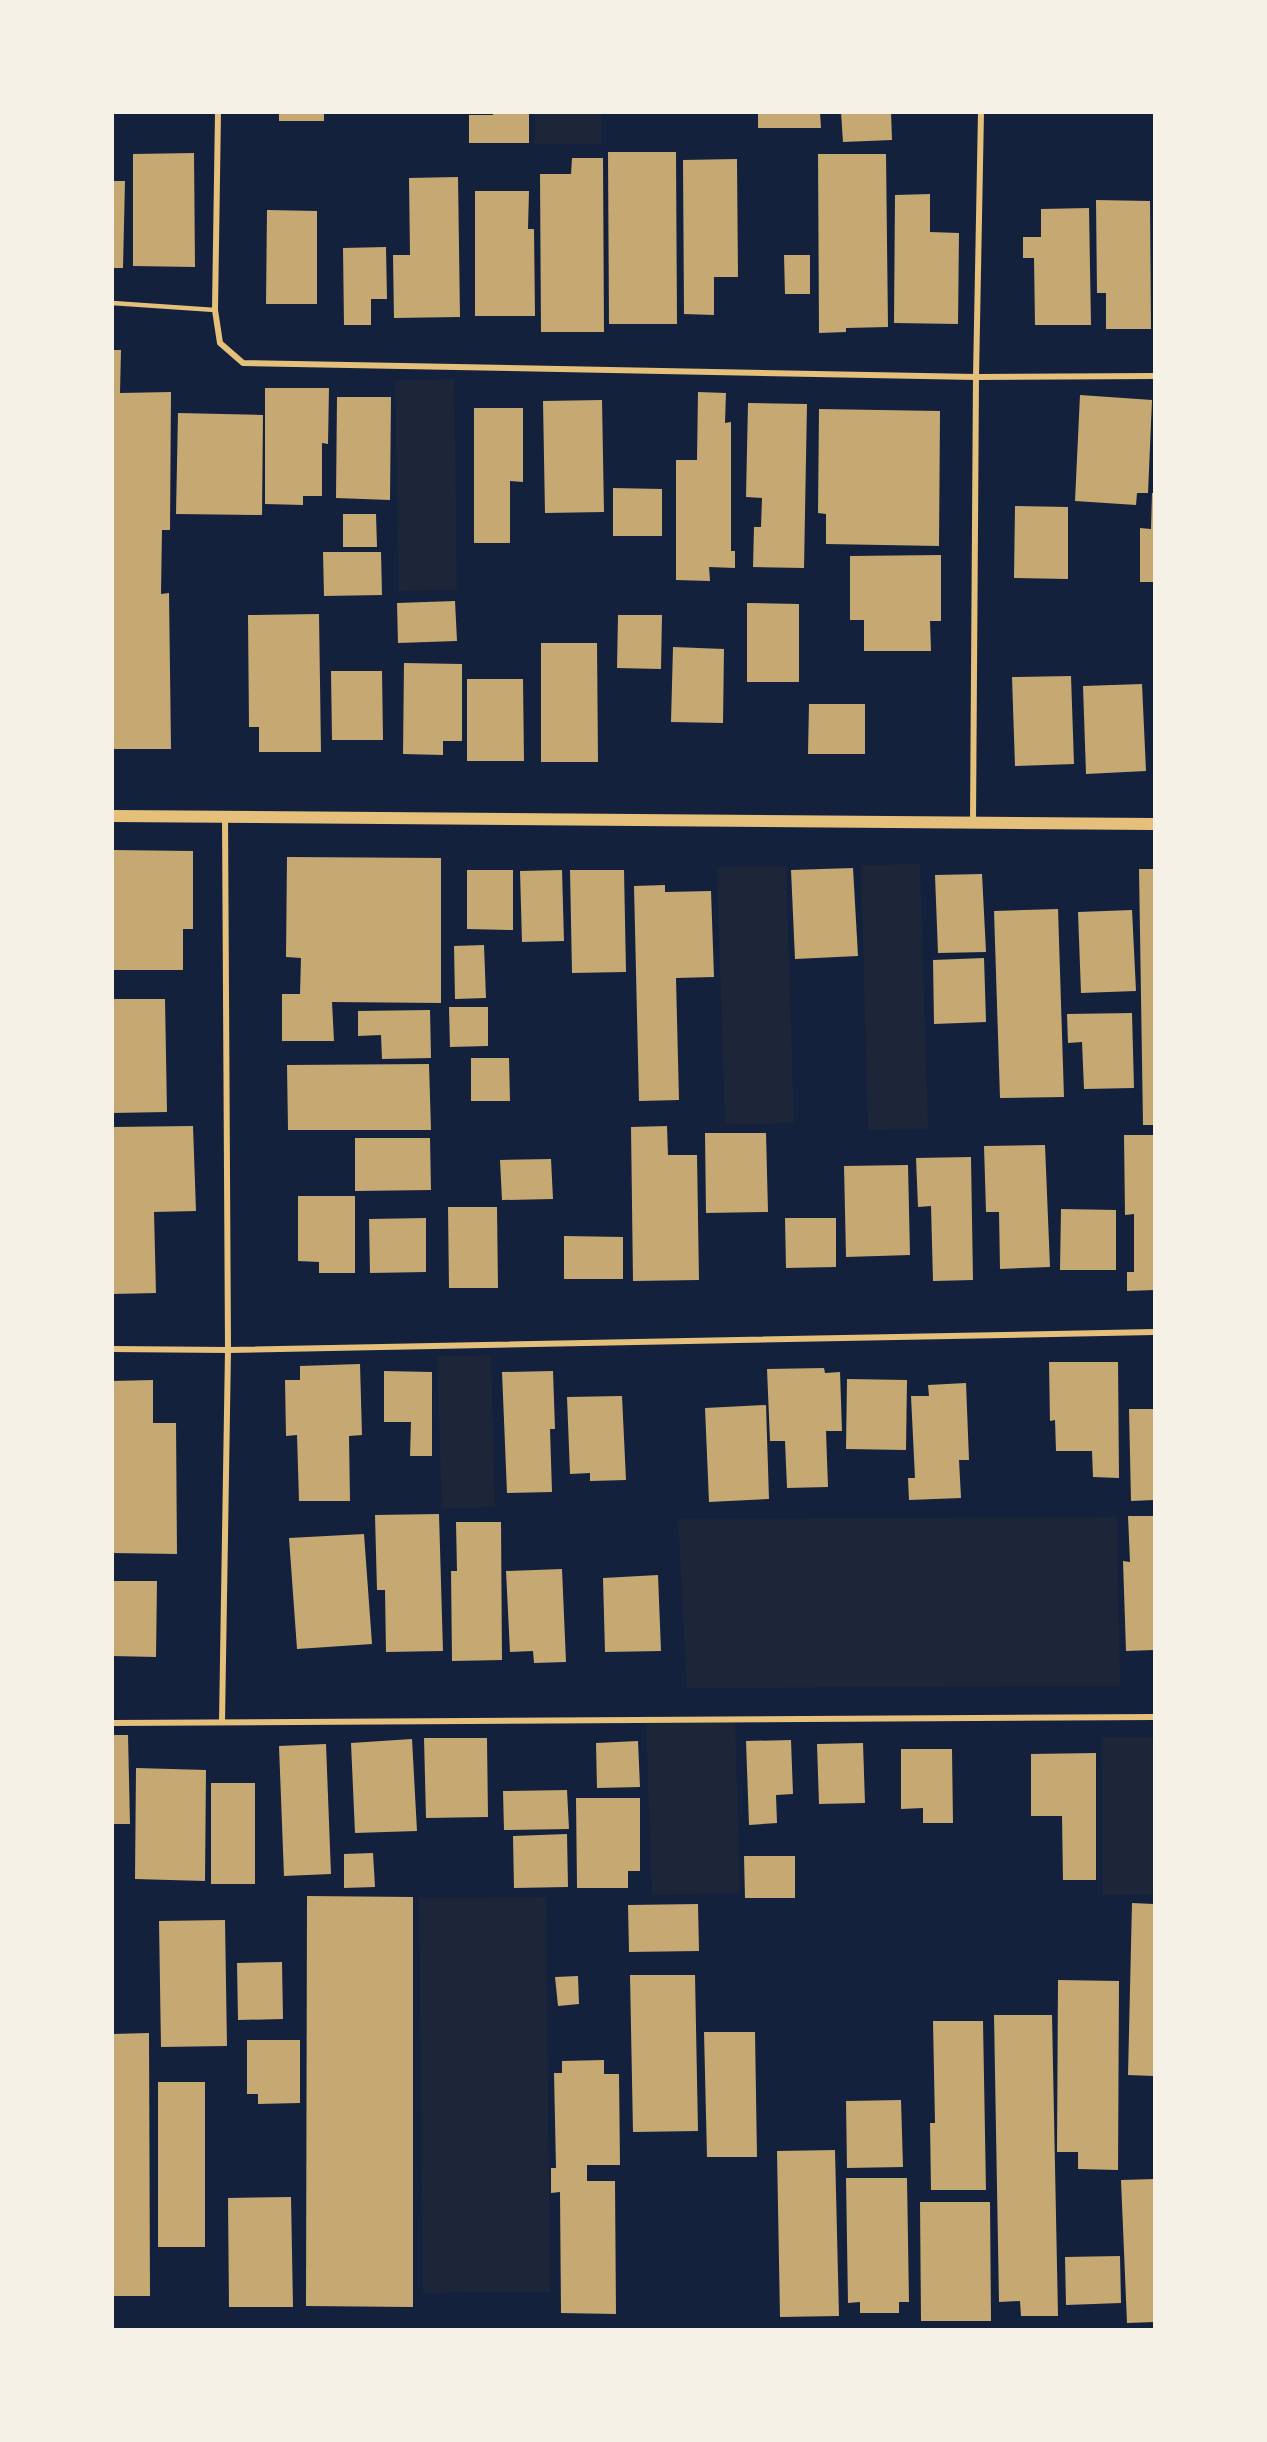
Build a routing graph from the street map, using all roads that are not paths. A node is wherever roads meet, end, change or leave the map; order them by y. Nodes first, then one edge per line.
1 (218, 112) edge
2 (981, 112) edge
3 (112, 303) edge
4 (215, 310) junction
5 (1155, 376) edge
6 (976, 377) junction
7 (112, 816) edge
8 (225, 816) junction
9 (974, 824) junction
10 (1155, 824) edge
11 (1155, 1332) edge
12 (112, 1349) edge
13 (228, 1350) junction
14 (1155, 1717) edge
15 (222, 1722) junction
16 (112, 1723) edge

1 - 4 street
2 - 6 street
3 - 4 lane
4 - 6 street
5 - 6 street
6 - 9 street
7 - 8 main road
8 - 9 main road
8 - 13 street
9 - 10 main road
11 - 13 street
12 - 13 street
13 - 15 street
14 - 15 street
15 - 16 street

